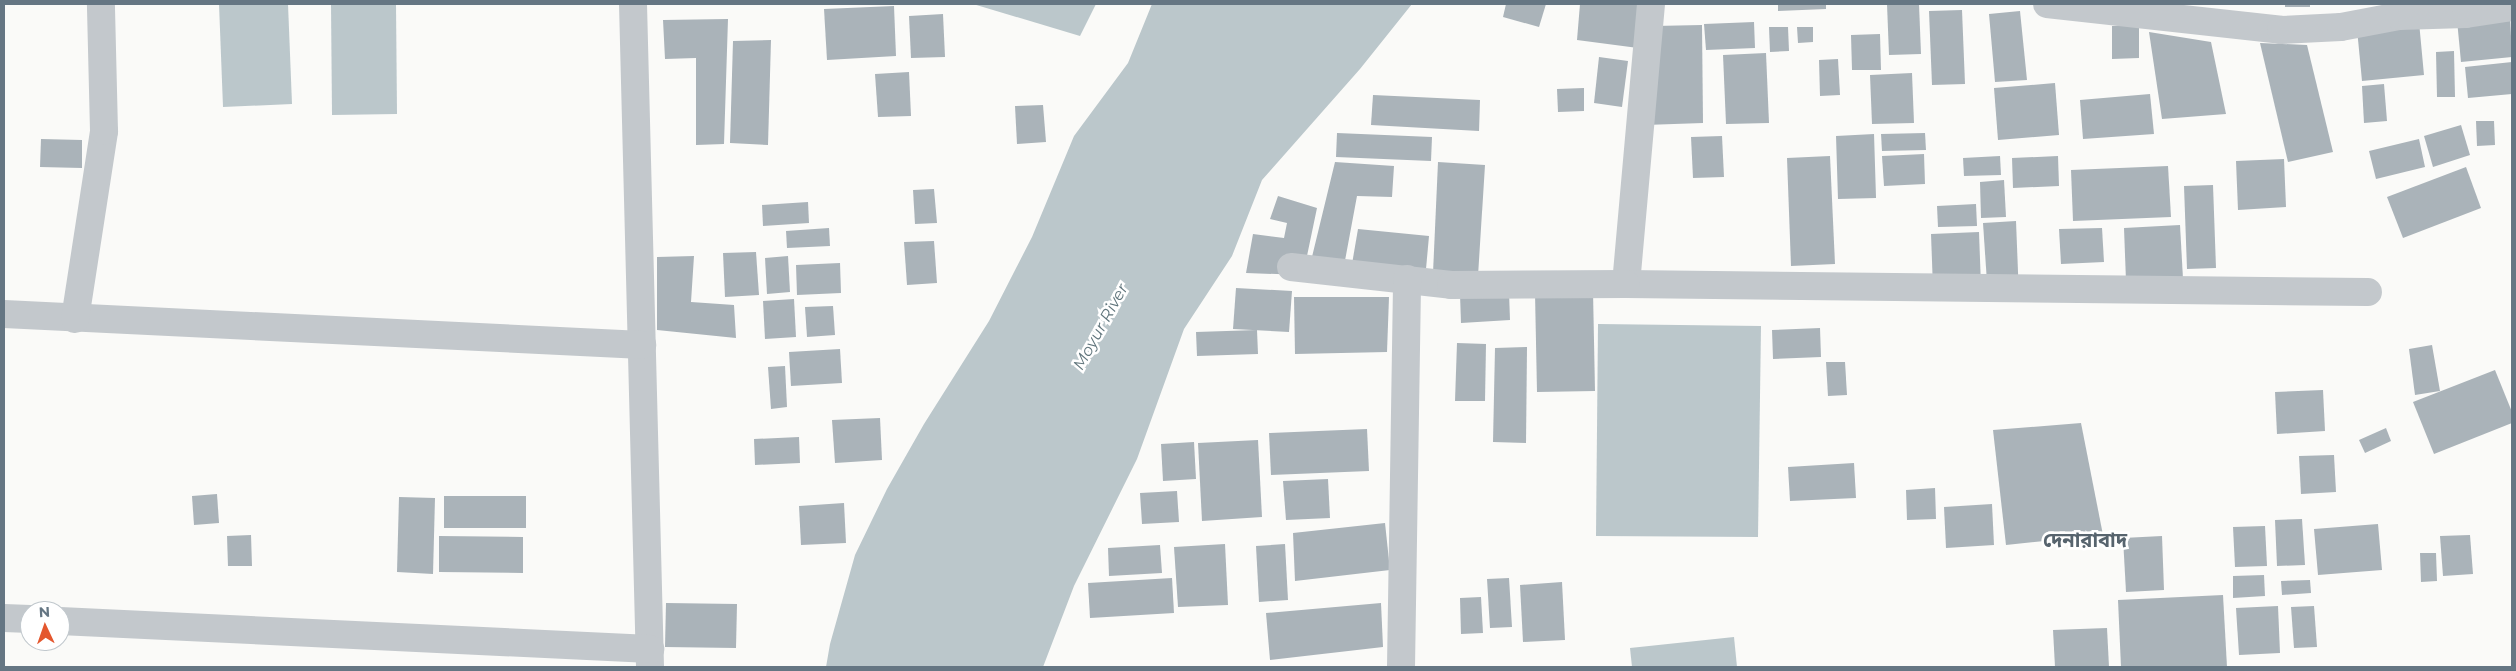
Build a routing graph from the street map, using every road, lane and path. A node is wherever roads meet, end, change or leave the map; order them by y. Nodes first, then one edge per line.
1 (102, 4) edge
2 (633, 4) edge
3 (1651, 4) edge
4 (2047, 4) edge
5 (2512, 7) edge
6 (1291, 267) dead end
7 (1407, 279) junction
8 (1626, 284) junction
9 (2368, 292) dead end
10 (4, 314) edge
11 (75, 319) junction
12 (642, 345) junction
13 (4, 618) edge
14 (20, 619) edge
15 (70, 622) edge
16 (650, 658) edge
17 (1401, 667) edge

1 - 11 street
2 - 12 street
3 - 8 street
4 - 5 street
6 - 7 street
7 - 8 street
7 - 17 street
8 - 9 street
10 - 11 street
11 - 12 street
12 - 16 street
13 - 14 street
15 - 16 street

